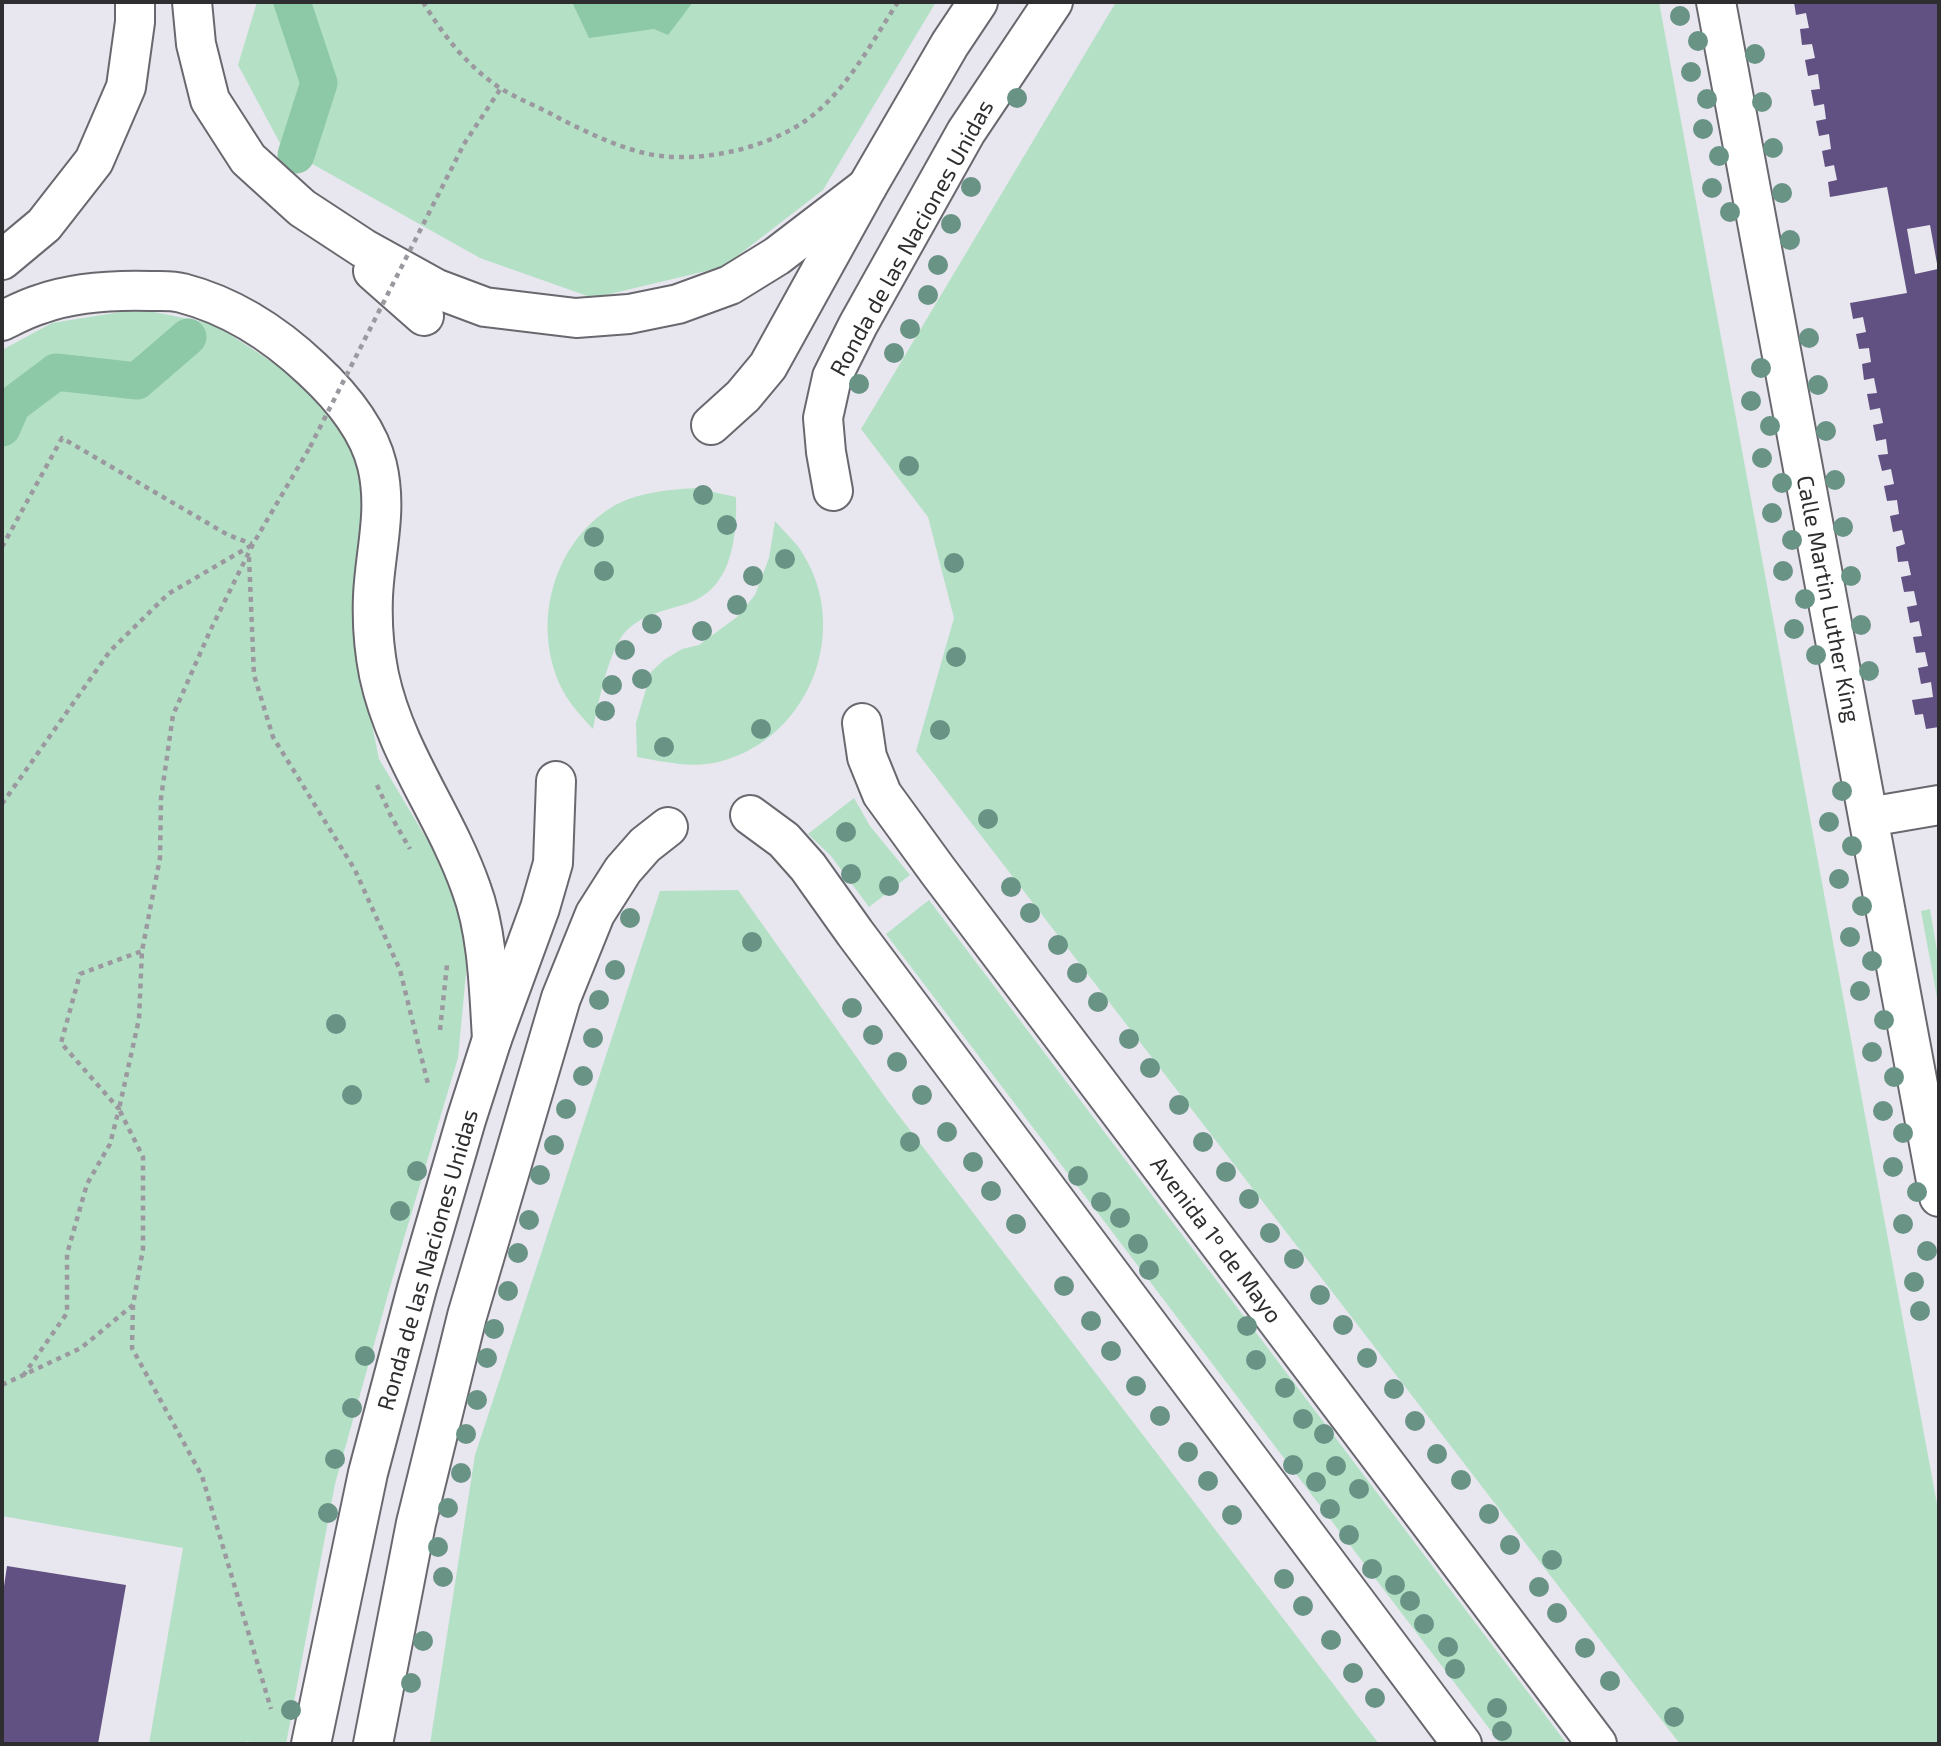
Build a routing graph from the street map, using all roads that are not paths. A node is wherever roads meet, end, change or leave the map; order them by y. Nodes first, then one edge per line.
1 (135, 2) edge
2 (192, 2) edge
3 (978, 2) edge
4 (1054, 2) edge
5 (1716, 2) edge
6 (867, 187) junction
7 (302, 208) junction
8 (2, 260) edge
9 (424, 316) dead end
10 (2, 321) edge
11 (710, 425) dead end
12 (833, 491) dead end
13 (862, 723) dead end
14 (556, 781) dead end
15 (1939, 805) edge
16 (750, 815) dead end
17 (1869, 817) junction
18 (668, 827) dead end
19 (492, 1039) junction
20 (1939, 1197) edge
21 (311, 1744) edge
22 (373, 1744) edge
23 (1462, 1744) edge
24 (1597, 1744) edge

1 - 8 main road
2 - 7 main road
3 - 6 main road
4 - 12 main road, Ronda de las Naciones Unidas
5 - 17 main road, Calle Martin Luther King
6 - 7 main road
6 - 11 main road
7 - 9 main road
10 - 19 main road
13 - 24 main road, Avenida 1º de Mayo
14 - 19 main road, Ronda de las Naciones Unidas
15 - 17 main road
16 - 23 main road
17 - 20 main road, Calle Martin Luther King
18 - 22 main road
19 - 21 main road, Ronda de las Naciones Unidas

